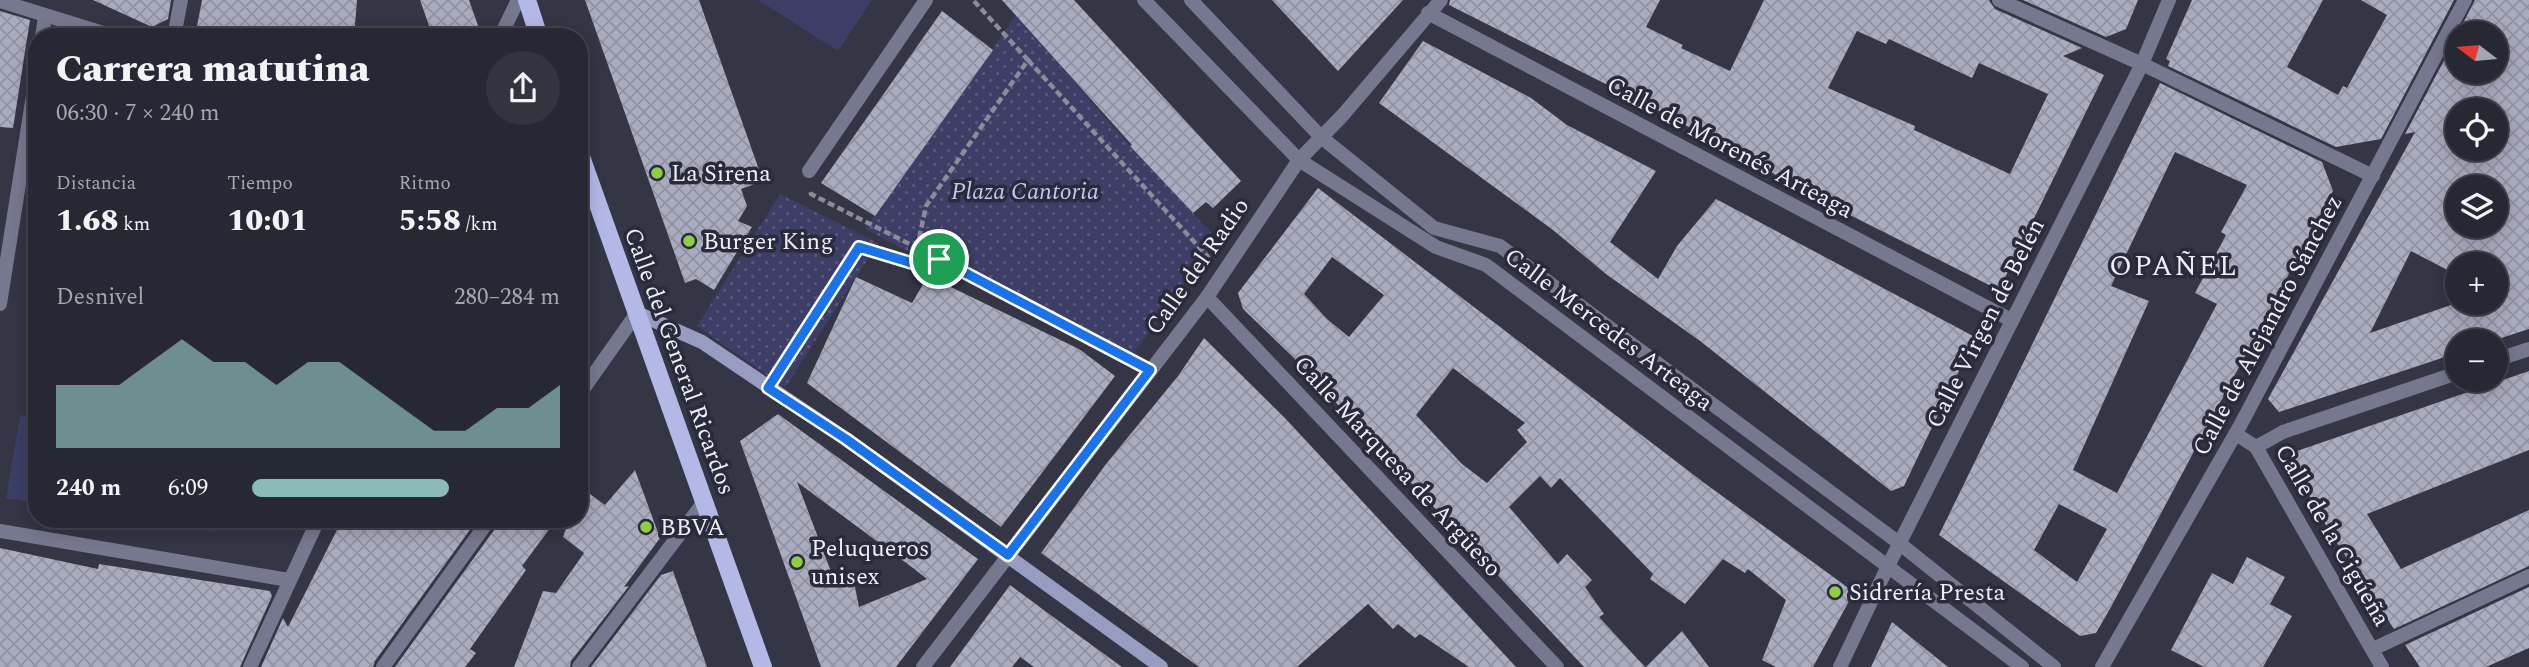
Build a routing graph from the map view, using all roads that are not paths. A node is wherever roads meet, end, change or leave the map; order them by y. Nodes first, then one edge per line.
1 (181, 0) edge
2 (518, 0) edge
3 (527, 0) edge
4 (926, 0) edge
5 (1144, 0) edge
6 (1191, 0) edge
7 (1441, 0) edge
8 (1999, 0) edge
9 (2169, 0) edge
10 (2465, 0) edge
11 (0, 1) edge
12 (1428, 13) junction
13 (45, 17) junction
14 (43, 28) edge
15 (84, 28) edge
16 (176, 28) edge
17 (504, 28) edge
18 (537, 28) edge
19 (2142, 64) junction
20 (28, 127) edge
21 (1321, 137) junction
22 (1299, 160) junction
23 (809, 171) road end
24 (588, 176) edge
25 (2372, 176) junction
26 (1206, 297) junction
27 (0, 304) edge
28 (637, 313) junction
29 (2011, 320) junction
30 (2529, 349) edge
31 (2508, 356) edge
32 (2445, 377) edge
33 (588, 382) edge
34 (2236, 434) junction
35 (2256, 447) junction
36 (705, 502) junction
37 (314, 528) edge
38 (483, 528) edge
39 (0, 531) edge
40 (1899, 543) junction
41 (1008, 555) junction
42 (1888, 566) junction
43 (2529, 576) edge
44 (289, 580) junction
45 (2373, 649) junction
46 (250, 667) edge
47 (383, 667) edge
48 (579, 667) edge
49 (764, 667) edge
50 (923, 667) edge
51 (1161, 667) edge
52 (1556, 667) edge
53 (1840, 667) edge
54 (2022, 667) edge
55 (2054, 667) edge
56 (2102, 667) edge
57 (2382, 667) edge

1 - 16 street
2 - 17 street
3 - 18 main road
4 - 23 street
5 - 22 street, Calle Mercedes Arteaga
6 - 21 street, Calle Mercedes Arteaga
7 - 12 street, Calle del Radio
8 - 19 street
9 - 19 street, Calle Virgen de Belén
10 - 25 street, Calle de Alejandro Sánchez
11 - 13 street
12 - 21 street, Calle del Radio
12 - 29 street, Calle de Morenés Arteaga
13 - 14 street
13 - 15 street
19 - 25 street
19 - 29 street, Calle Virgen de Belén
20 - 27 street
21 - 22 street, Calle del Radio
21 - 40 street, Calle Mercedes Arteaga
22 - 26 street, Calle del Radio
22 - 42 street, Calle Mercedes Arteaga
24 - 28 main road, Calle del General Ricardos
25 - 34 street, Calle de Alejandro Sánchez
26 - 41 street, Calle del Radio
26 - 52 street, Calle Marquesa de Argüeso
28 - 33 street
28 - 36 main road, Calle del General Ricardos
28 - 41 street
29 - 40 street, Calle Virgen de Belén
30 - 31 street
32 - 35 street
34 - 35 street, Calle de la Cigúeña
34 - 56 street, Calle de Alejandro Sánchez
35 - 45 street, Calle de la Cigúeña
36 - 48 street
36 - 49 main road, Calle del General Ricardos
37 - 44 street
38 - 47 street
39 - 44 street
40 - 42 street, Calle Virgen de Belén
40 - 55 street, Calle Mercedes Arteaga
41 - 50 street, Calle del Radio
41 - 51 street
42 - 53 street, Calle Virgen de Belén
42 - 54 street, Calle Mercedes Arteaga
43 - 45 street
44 - 46 street
45 - 57 street, Calle de la Cigúeña

